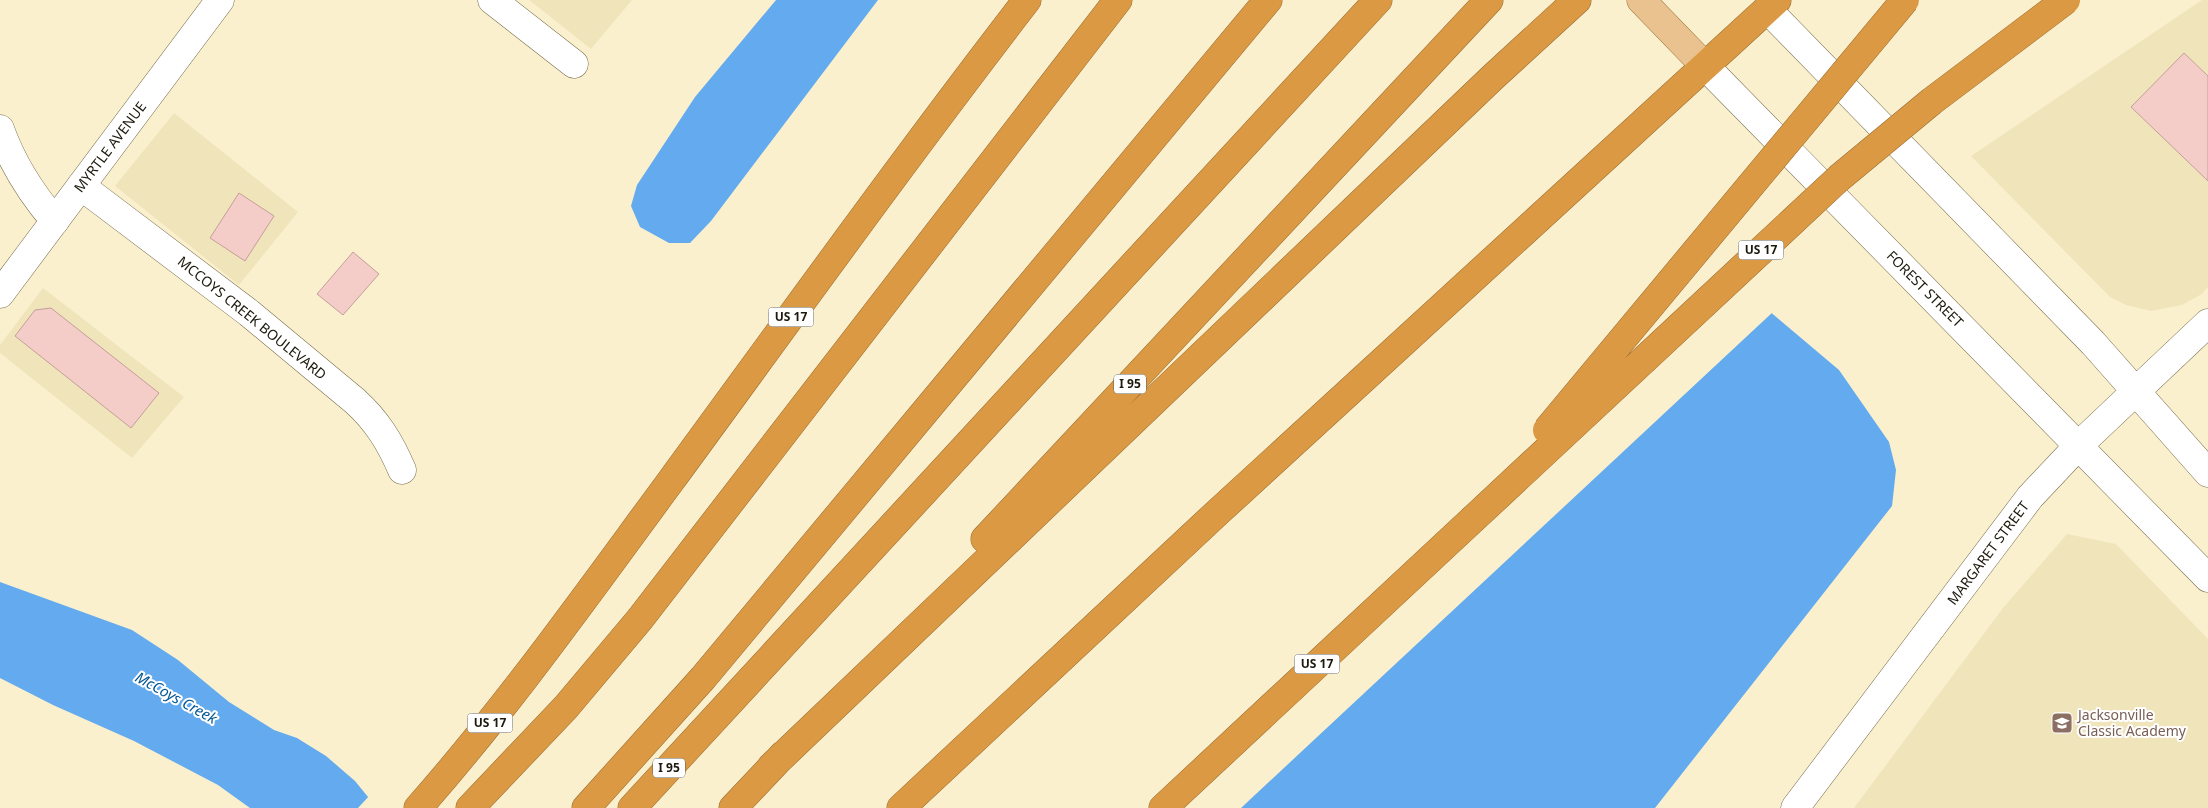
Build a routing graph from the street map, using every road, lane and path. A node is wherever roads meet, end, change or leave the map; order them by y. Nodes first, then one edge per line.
1 (220, 0) edge
2 (492, 0) edge
3 (1027, 0) edge
4 (1118, 0) edge
5 (1268, 0) edge
6 (1378, 0) edge
7 (1489, 0) edge
8 (1641, 0) edge
9 (1905, 0) edge
10 (2066, 0) edge
11 (1767, 3) edge
12 (1573, 4) edge
13 (574, 64) dead end
14 (1704, 65) junction
15 (0, 129) edge
16 (80, 186) junction
17 (55, 220) junction
18 (0, 294) edge
19 (2208, 323) edge
20 (2137, 390) junction
21 (2079, 445) junction
22 (402, 470) dead end
23 (2208, 473) edge
24 (1472, 520) junction
25 (2208, 578) edge
26 (772, 767) junction
27 (418, 808) edge
28 (470, 808) edge
29 (586, 808) edge
30 (632, 808) edge
31 (733, 808) edge
32 (901, 808) edge
33 (1162, 808) edge
34 (1794, 808) edge

1 - 16 street, MYRTLE AVENUE
2 - 13 street
3 - 27 highway, US 17
4 - 28 highway
5 - 29 highway
6 - 30 highway, I 95
7 - 26 highway, I 95
8 - 14 main road, FOREST STREET
9 - 24 highway, bridge
10 - 24 highway, US 17, bridge
11 - 14 highway
11 - 20 street
12 - 26 highway
14 - 21 street, FOREST STREET
14 - 32 highway
15 - 17 street
16 - 17 street, MYRTLE AVENUE
16 - 22 street, MCCOYS CREEK BOULEVARD
17 - 18 street, MYRTLE AVENUE
19 - 20 street, MARGARET STREET
20 - 21 street, MARGARET STREET
20 - 23 street
21 - 25 street, FOREST STREET
21 - 34 street, MARGARET STREET
24 - 33 highway, US 17
26 - 31 highway, I 95

